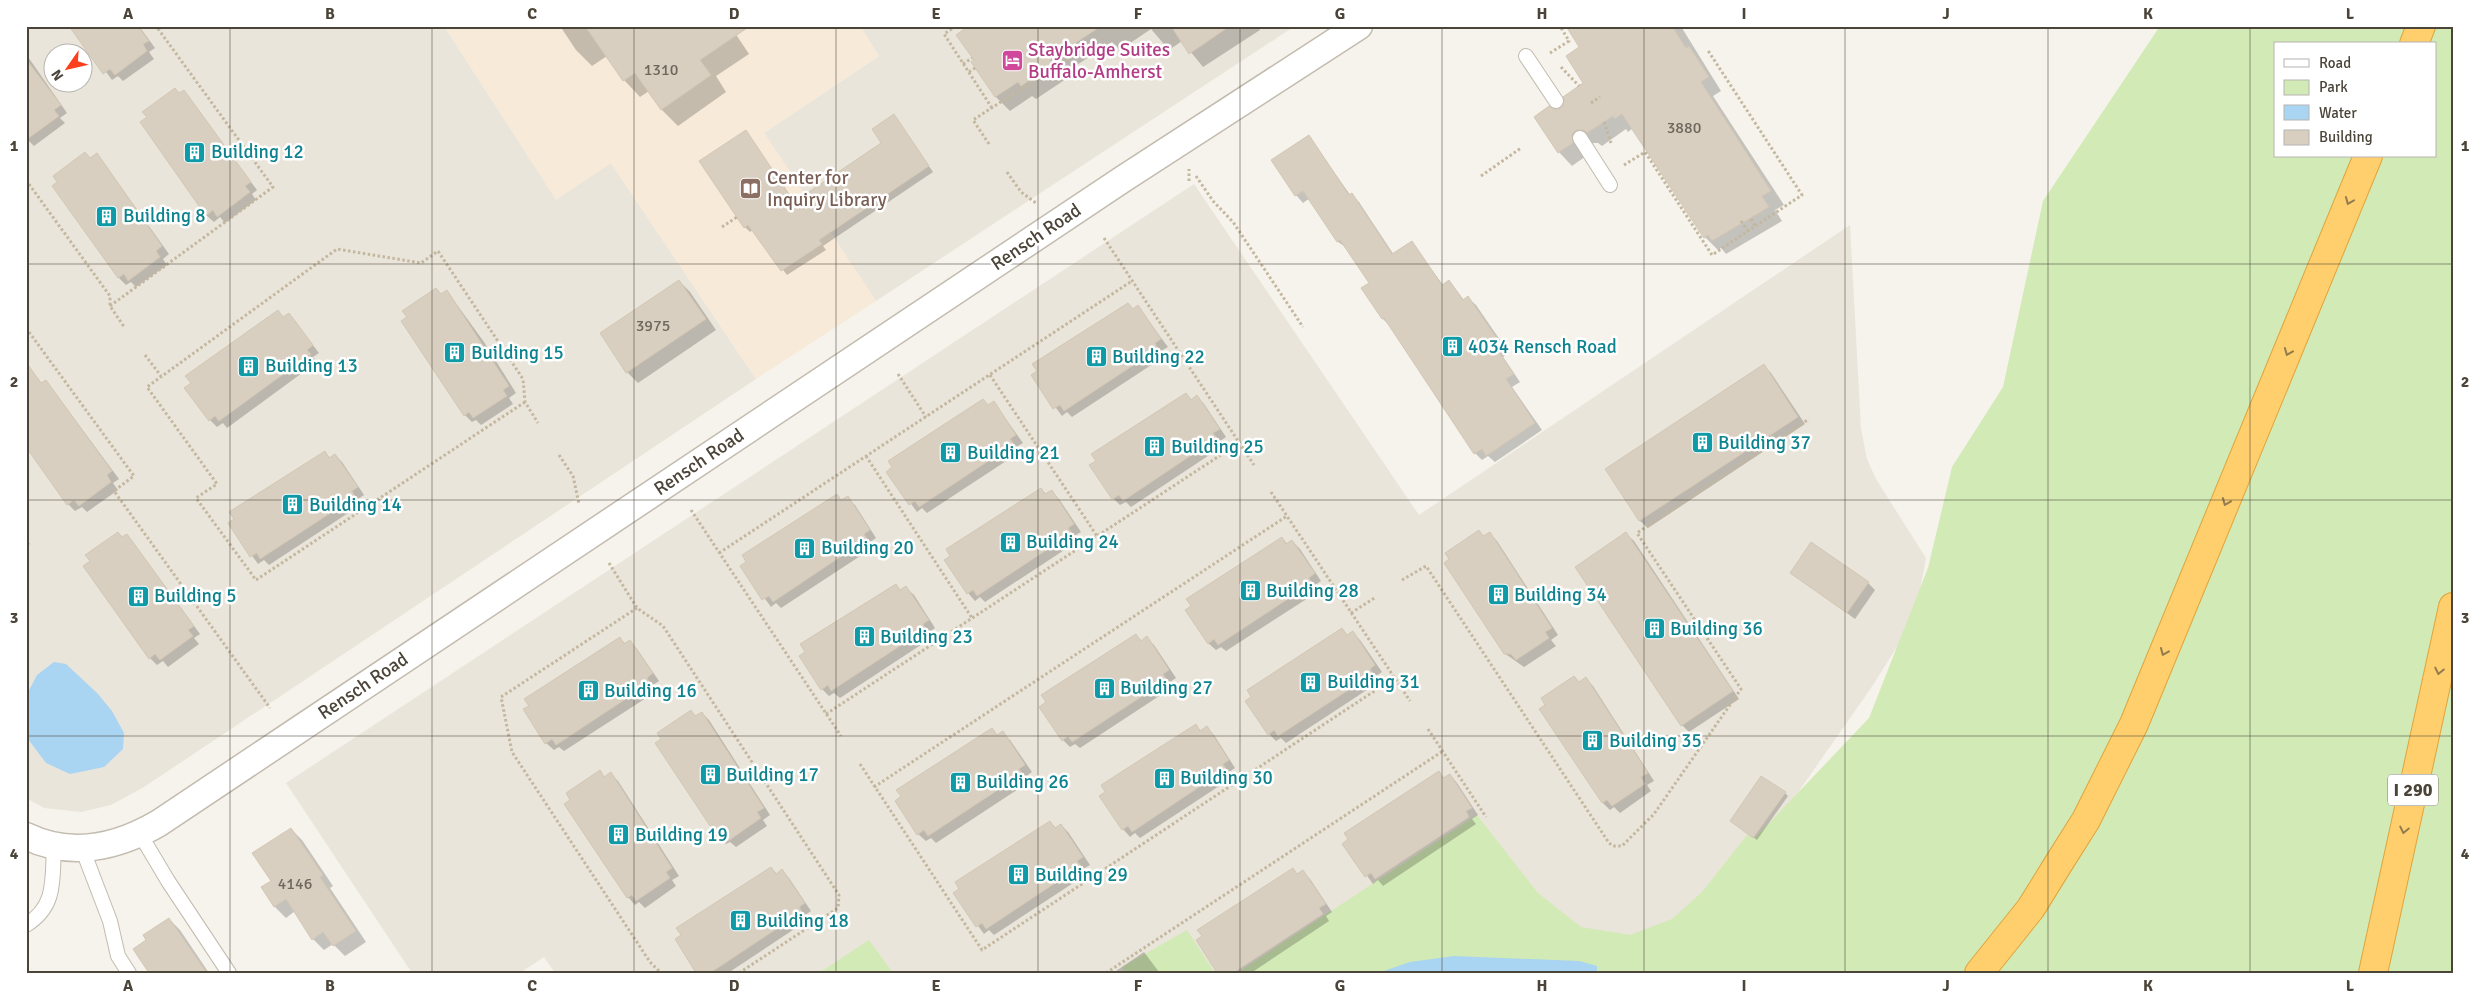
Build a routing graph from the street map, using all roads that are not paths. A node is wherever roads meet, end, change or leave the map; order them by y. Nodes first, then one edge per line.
1 (1359, 26) edge
2 (2421, 26) edge
3 (2415, 42) edge
4 (1526, 56) dead end
5 (1556, 101) dead end
6 (1580, 138) dead end
7 (2367, 158) edge
8 (1610, 185) dead end
9 (2453, 606) edge
10 (140, 834) junction
11 (26, 836) edge
12 (54, 846) junction
13 (82, 848) junction
14 (26, 925) edge
15 (129, 973) edge
16 (229, 973) edge
17 (1979, 973) edge
18 (2373, 973) edge

1 - 10 street, Rensch Road
2 - 3 highway
4 - 5 lane
6 - 8 lane
7 -> 17 highway
9 -> 18 highway, I 290
10 - 13 street, Rensch Road
10 - 16 lane
11 - 12 street, Rensch Road
12 - 13 street, Rensch Road
12 - 14 lane
13 - 15 lane

